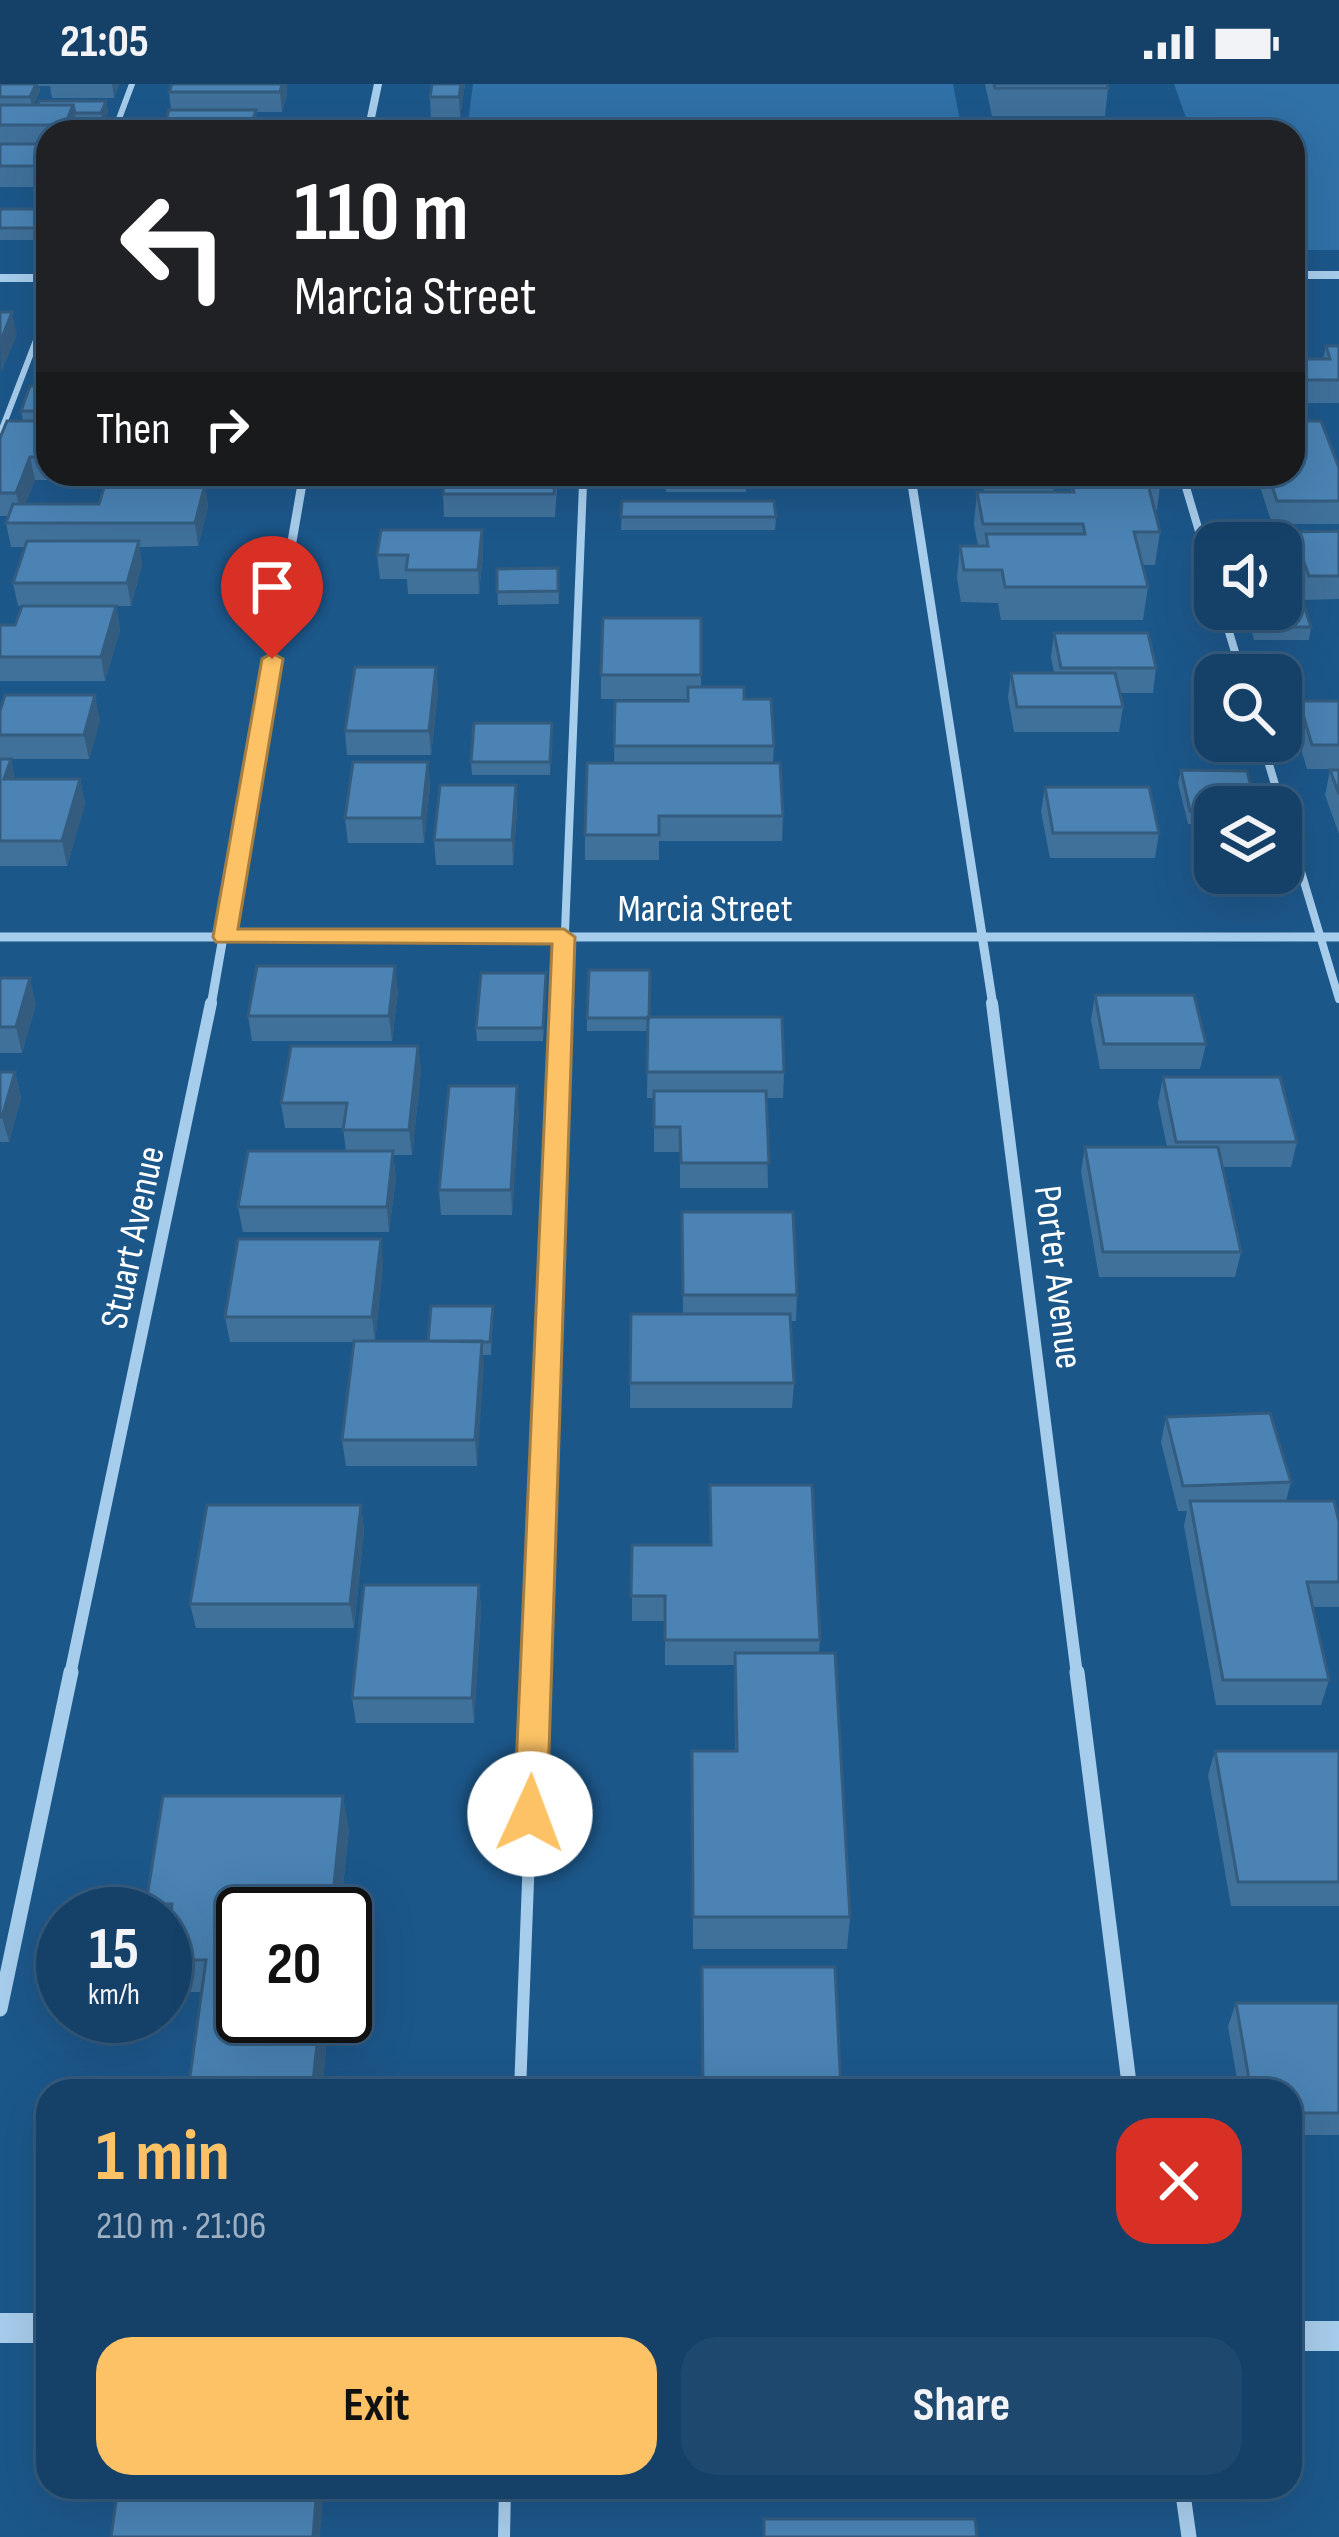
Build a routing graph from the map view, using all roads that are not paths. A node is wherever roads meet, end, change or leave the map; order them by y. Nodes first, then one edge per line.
1 (132, 84) edge
2 (378, 84) edge
3 (118, 120) edge
4 (370, 120) edge
5 (1305, 275) edge
6 (1339, 275) edge
7 (0, 278) edge
8 (36, 278) edge
9 (36, 340) edge
10 (0, 434) edge
11 (302, 486) edge
12 (583, 486) edge
13 (912, 486) edge
14 (1186, 486) edge
15 (1196, 522) edge
16 (1268, 762) edge
17 (0, 937) edge
18 (225, 937) junction
19 (564, 937) junction
20 (984, 937) junction
21 (1321, 937) junction
22 (1339, 937) edge
23 (1339, 999) edge
24 (0, 2009) edge
25 (520, 2079) edge
26 (1128, 2079) edge
27 (0, 2328) edge
28 (36, 2328) edge
29 (1302, 2336) edge
30 (1339, 2336) edge
31 (505, 2499) edge
32 (1184, 2499) edge
33 (503, 2537) edge
34 (1189, 2537) edge

1 - 3 lane
2 - 4 street
5 - 6 street
7 - 8 street
9 - 10 lane
11 - 18 street, Stuart Avenue
12 - 19 lane
13 - 20 street, Porter Avenue
14 - 15 lane
16 - 21 lane
17 - 18 street, Marcia Street
18 - 19 street, Marcia Street
18 - 24 street, Stuart Avenue
19 - 20 street, Marcia Street
19 - 25 lane
20 - 21 street, Marcia Street
20 - 26 street, Porter Avenue
21 - 22 street, Marcia Street
21 - 23 lane
27 - 28 street
29 - 30 street
31 - 33 lane
32 - 34 street

